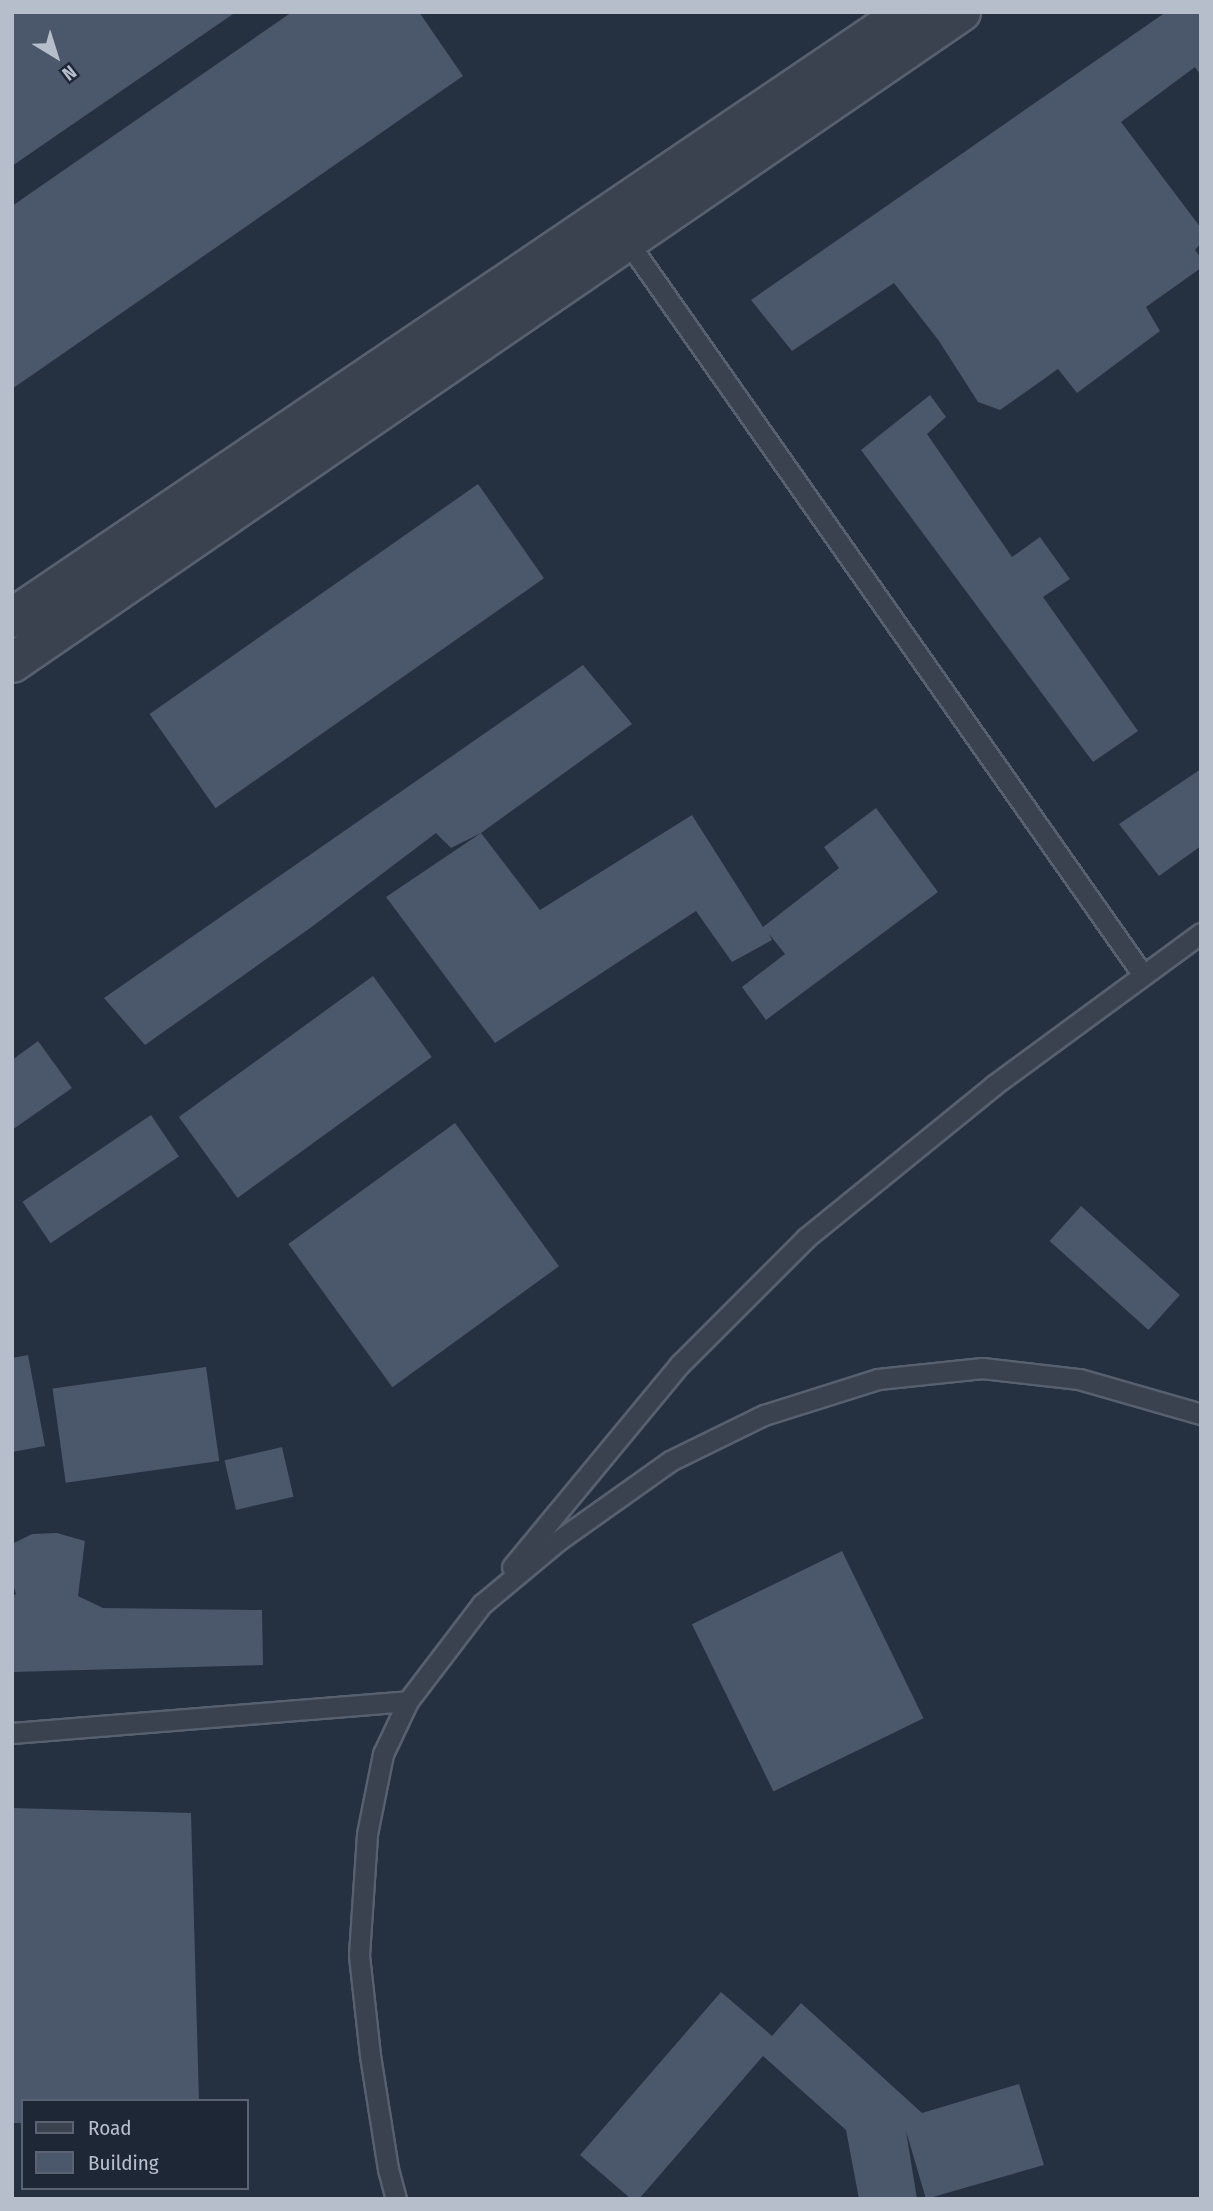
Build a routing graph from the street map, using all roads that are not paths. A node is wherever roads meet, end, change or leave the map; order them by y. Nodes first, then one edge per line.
1 (961, 12) edge
2 (906, 21) edge
3 (626, 241) junction
4 (12, 618) edge
5 (12, 663) edge
6 (1201, 933) edge
7 (1143, 975) junction
8 (1201, 1414) edge
9 (482, 1604) junction
10 (408, 1702) junction
11 (12, 1733) edge
12 (396, 2199) edge

1 - 2 street
2 - 3 street
2 - 4 street
3 - 5 street
3 - 7 lane
6 - 7 lane
7 - 9 lane
8 - 9 lane
9 - 10 lane
10 - 11 lane
10 - 12 lane

